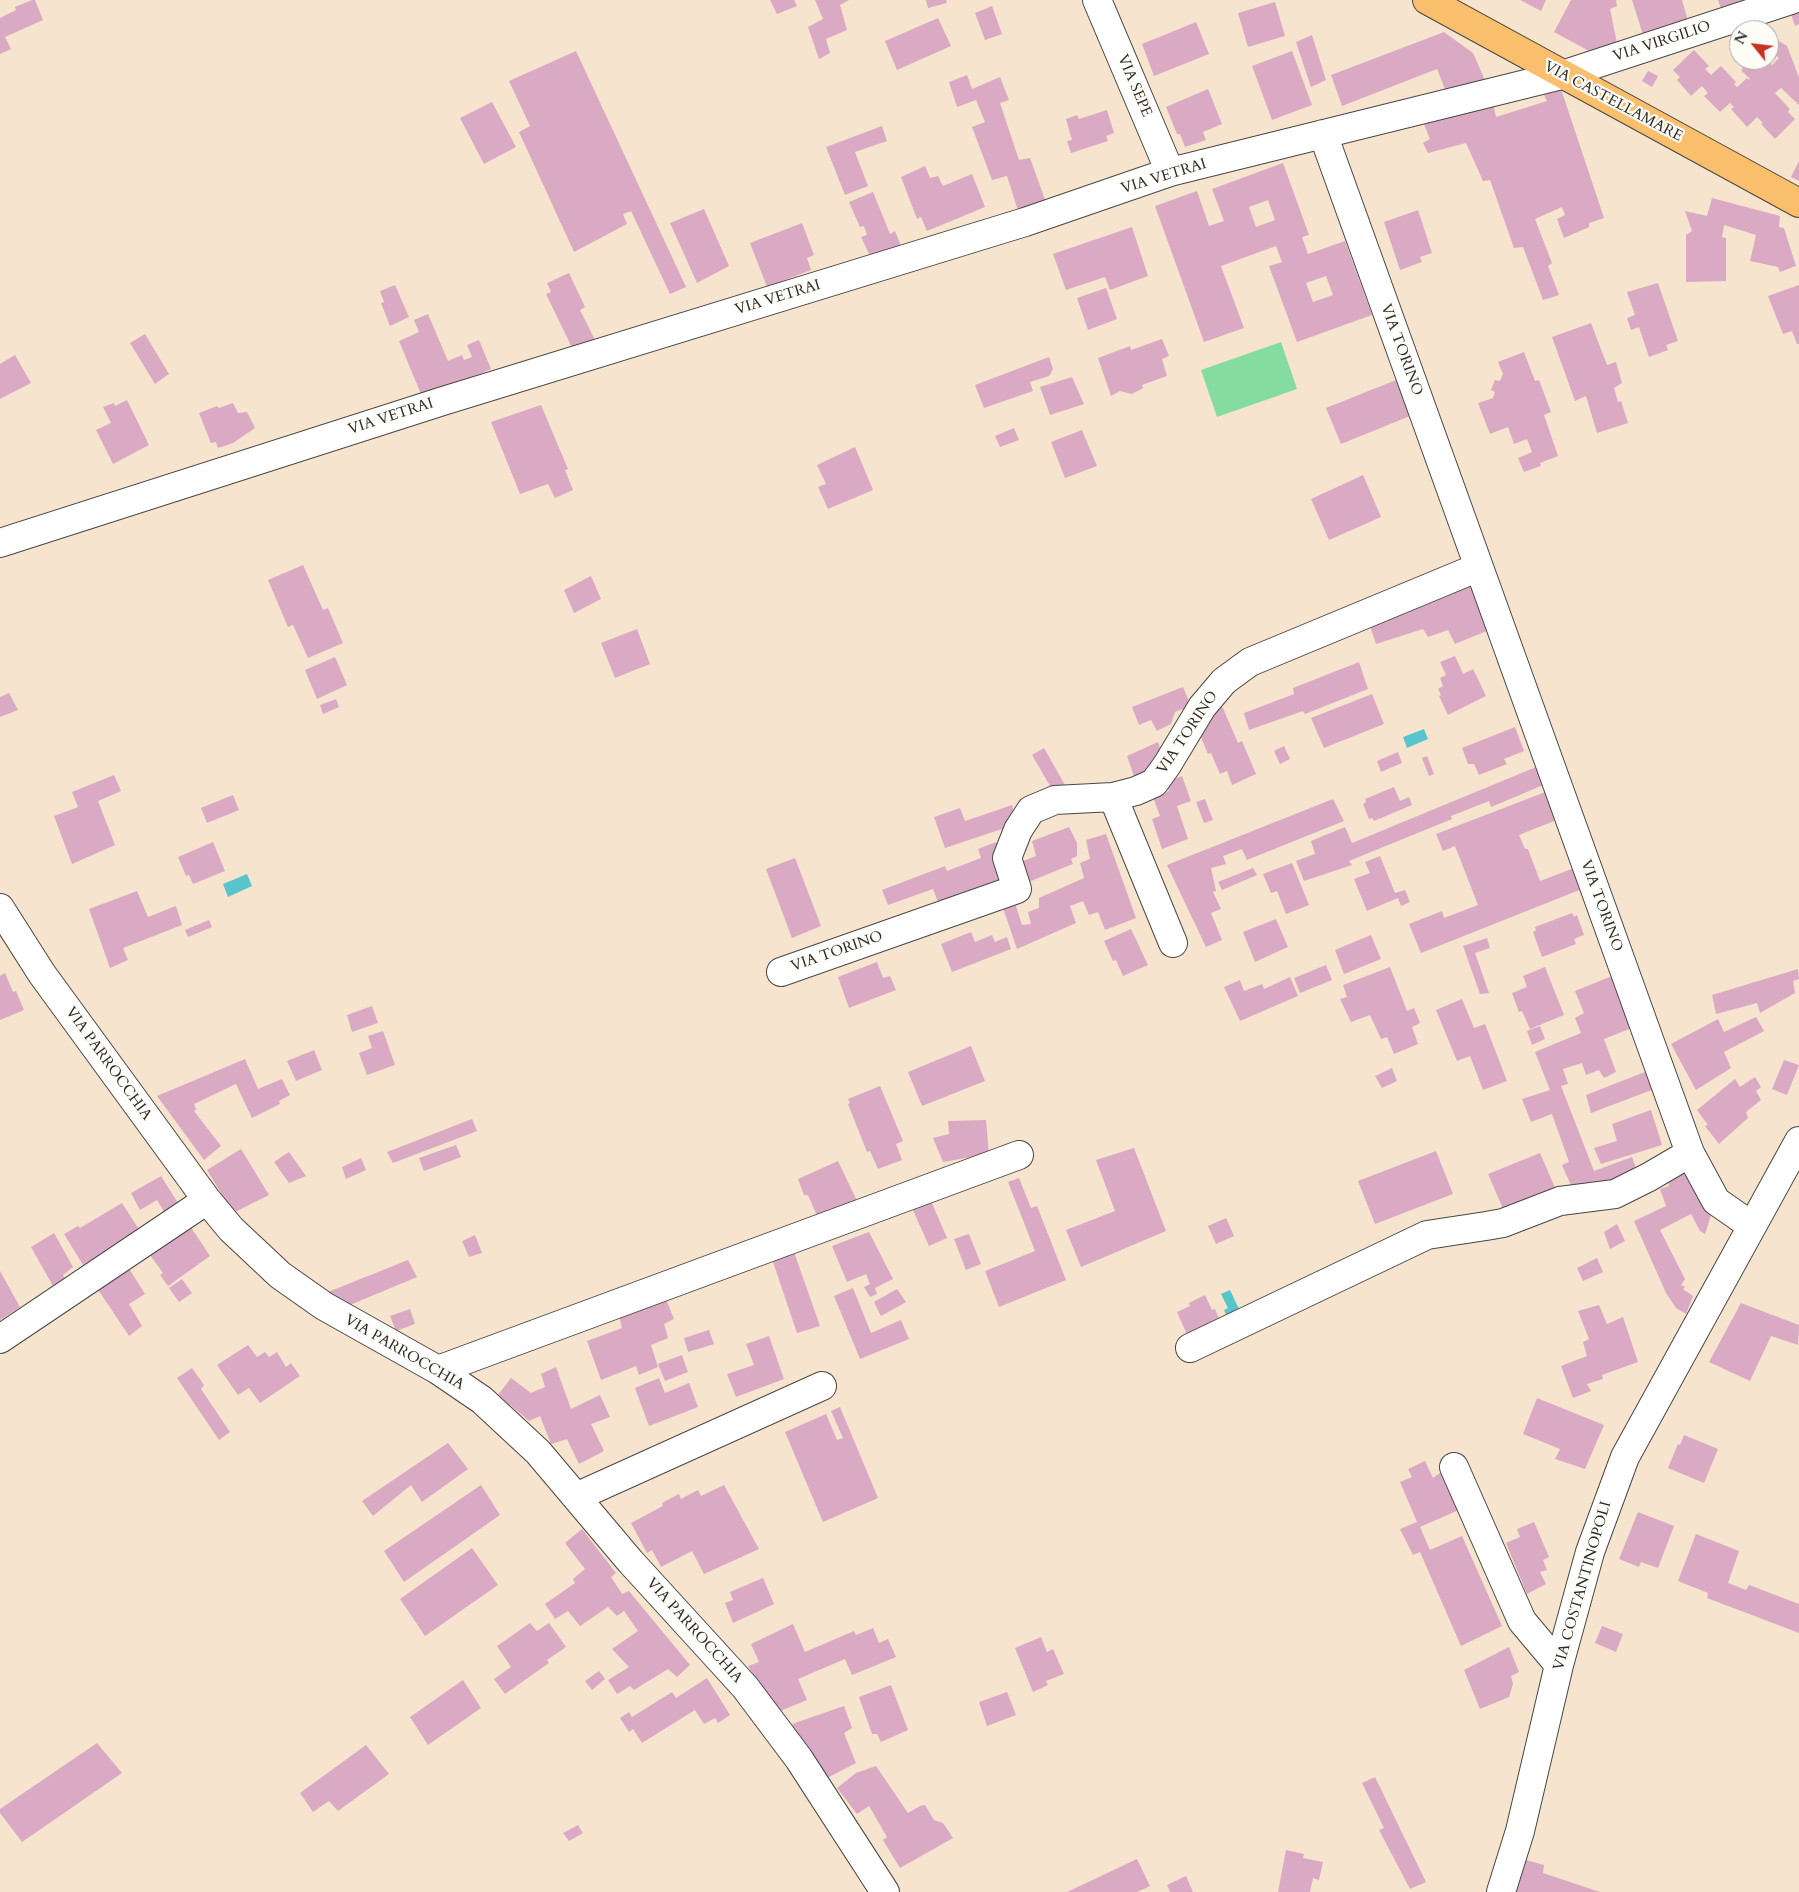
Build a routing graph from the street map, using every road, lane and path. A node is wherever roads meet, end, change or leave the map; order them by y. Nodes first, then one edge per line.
1 (1097, 0) edge
2 (1427, 0) edge
3 (1791, 0) edge
4 (1562, 75) junction
5 (1323, 134) junction
6 (1170, 172) junction
7 (1799, 203) edge
8 (0, 543) edge
9 (1479, 567) junction
10 (1112, 797) junction
11 (0, 908) edge
12 (1173, 943) dead end
13 (781, 972) dead end
14 (1799, 1140) edge
15 (1690, 1153) junction
16 (1019, 1155) dead end
17 (207, 1200) junction
18 (1752, 1226) junction
19 (0, 1339) edge
20 (1190, 1348) dead end
21 (438, 1370) junction
22 (822, 1386) dead end
23 (1454, 1467) dead end
24 (576, 1496) junction
25 (1559, 1665) junction
26 (885, 1892) edge
27 (1501, 1892) edge

1 - 6 street, VIA SEPE
2 - 4 main road, VIA CASTELLAMARE
3 - 4 street, VIA VIRGILIO
4 - 5 street, VIA VETRAI
4 - 7 main road, VIA CASTELLAMARE
5 - 6 street, VIA VETRAI
5 - 9 street, VIA TORINO
6 - 8 street, VIA VETRAI
9 - 10 street, VIA TORINO
9 - 15 street, VIA TORINO
10 - 12 street
10 - 13 street, VIA TORINO
11 - 17 street, VIA PARROCCHIA
14 - 18 street, VIA COSTANTINOPOLI
15 - 18 street, VIA TORINO
15 - 20 street
16 - 21 street
17 - 19 street
17 - 21 street, VIA PARROCCHIA
18 - 25 street, VIA COSTANTINOPOLI
21 - 24 street, VIA PARROCCHIA
22 - 24 street
23 - 25 street
24 - 26 street, VIA PARROCCHIA
25 - 27 street, VIA COSTANTINOPOLI

